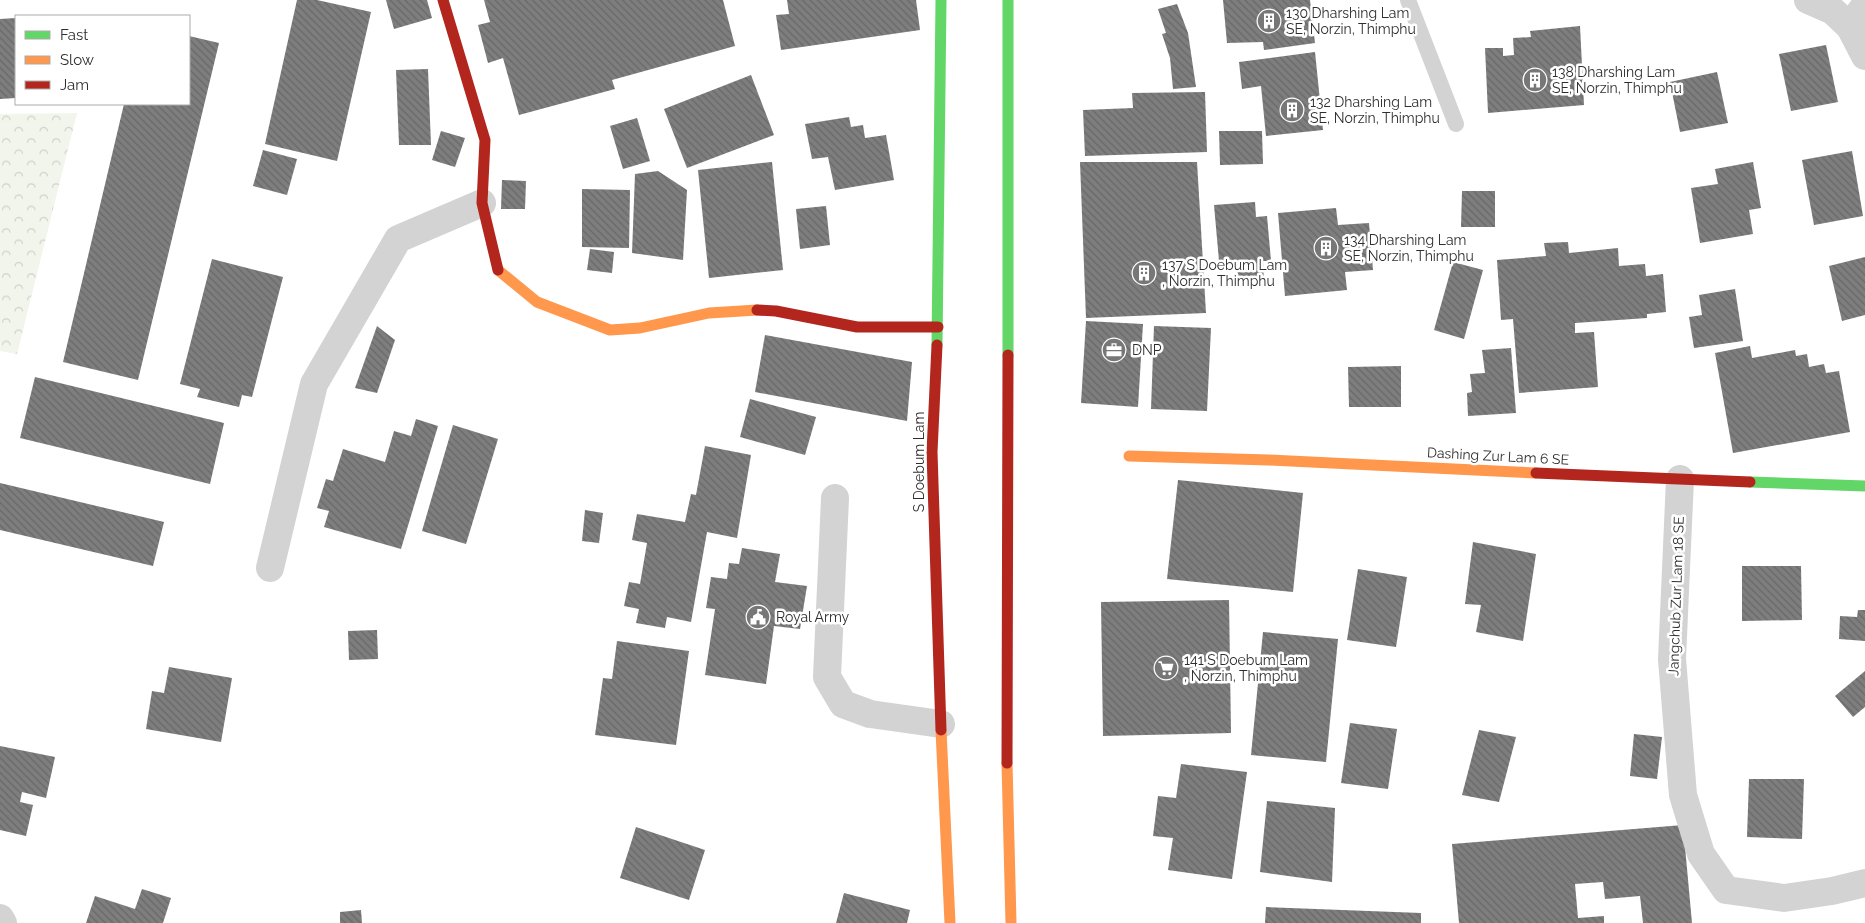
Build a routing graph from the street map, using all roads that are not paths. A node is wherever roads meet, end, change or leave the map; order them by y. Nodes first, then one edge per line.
1 (443, 0) edge
2 (941, 0) edge
3 (1008, 0) edge
4 (1408, 0) edge
5 (1808, 0) edge
6 (1865, 5) edge
7 (1850, 27) junction
8 (1865, 56) edge
9 (1456, 124) dead end
10 (482, 203) junction
11 (938, 327) junction
12 (1129, 456) dead end
13 (1680, 479) junction
14 (1865, 486) edge
15 (835, 498) dead end
16 (270, 568) dead end
17 (941, 724) junction
18 (1865, 883) edge
19 (0, 918) edge
20 (3, 923) edge
21 (950, 923) edge
22 (1011, 923) edge

1 - 10 main road
2 - 11 main road, S Doebum Lam
3 - 22 main road
4 - 9 lane
5 - 7 street
6 - 7 street
7 - 8 street
10 - 11 main road
10 - 16 street
11 - 17 main road, S Doebum Lam
12 - 13 main road, Dashing Zur Lam 6 SE
13 - 14 main road, Dashing Zur Lam 6 SE
13 - 18 street, Jangchub Zur Lam 18 SE
15 - 17 street
17 - 21 main road, S Doebum Lam
19 - 20 street

